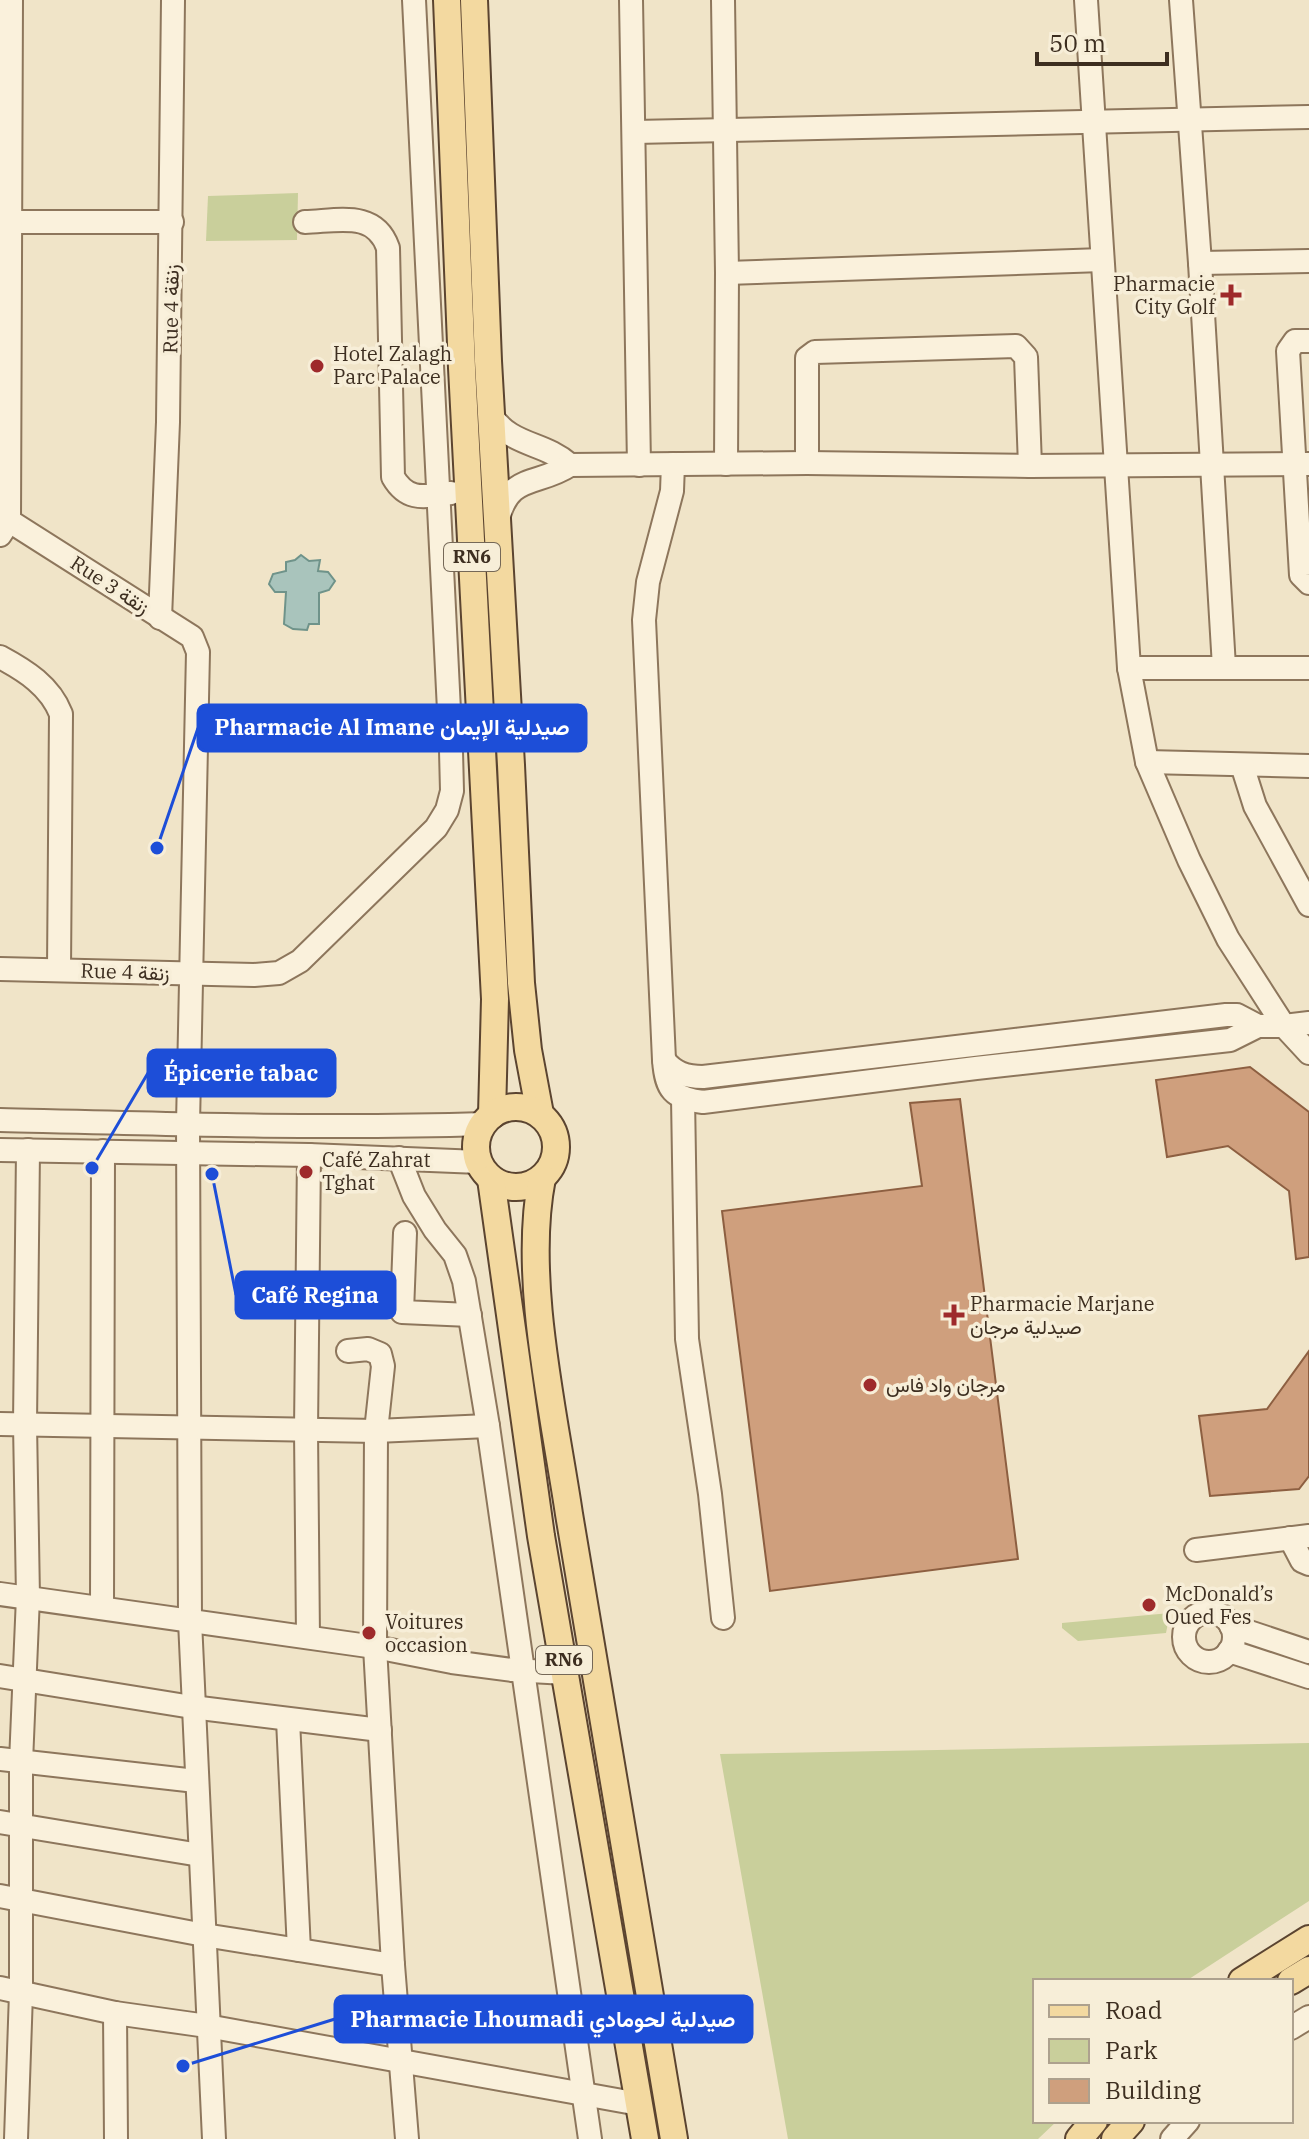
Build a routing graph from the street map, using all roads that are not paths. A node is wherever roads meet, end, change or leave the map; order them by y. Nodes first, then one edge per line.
1 (11, 0) edge
2 (173, 0) edge
3 (414, 0) edge
4 (447, 0) edge
5 (474, 0) edge
6 (631, 0) edge
7 (723, 0) edge
8 (1086, 0) edge
9 (1181, 0) edge
10 (5, 74) edge
11 (1309, 117) edge
12 (1190, 119) junction
13 (1092, 122) junction
14 (725, 130) junction
15 (635, 132) junction
16 (5, 222) edge
17 (172, 222) junction
18 (305, 222) dead end
19 (1102, 260) junction
20 (1309, 261) edge
21 (1200, 263) junction
22 (727, 273) junction
23 (1309, 341) edge
24 (490, 414) junction
25 (807, 463) junction
26 (673, 464) junction
27 (726, 464) junction
28 (1302, 464) edge
29 (570, 465) junction
30 (639, 465) junction
31 (1212, 465) junction
32 (1030, 466) junction
33 (1115, 466) junction
34 (468, 492) junction
35 (440, 495) junction
36 (3, 523) edge
37 (497, 532) junction
38 (1309, 583) edge
39 (160, 618) junction
40 (0, 657) edge
41 (1224, 667) junction
42 (1129, 668) junction
43 (1309, 668) edge
44 (1147, 762) junction
45 (1242, 765) junction
46 (1309, 766) edge
47 (1309, 905) edge
48 (0, 969) edge
49 (59, 969) junction
50 (191, 974) junction
51 (1309, 1023) edge
52 (1258, 1026) junction
53 (1284, 1026) junction
54 (1309, 1053) edge
55 (664, 1060) junction
56 (683, 1098) junction
57 (540, 1114) junction
58 (488, 1119) junction
59 (0, 1120) edge
60 (188, 1124) junction
61 (0, 1150) edge
62 (28, 1150) junction
63 (103, 1151) junction
64 (189, 1153) junction
65 (309, 1155) junction
66 (399, 1158) junction
67 (485, 1171) junction
68 (542, 1178) junction
69 (405, 1233) dead end
70 (470, 1315) junction
71 (348, 1351) dead end
72 (0, 1424) edge
73 (25, 1424) junction
74 (103, 1426) junction
75 (488, 1426) junction
76 (190, 1427) junction
77 (306, 1430) junction
78 (376, 1431) junction
79 (1300, 1537) edge
80 (1196, 1550) dead end
81 (1309, 1564) edge
82 (0, 1594) edge
83 (28, 1597) junction
84 (102, 1608) junction
85 (723, 1618) dead end
86 (190, 1621) junction
87 (1231, 1626) junction
88 (308, 1637) junction
89 (375, 1647) junction
90 (1229, 1651) junction
91 (1309, 1652) edge
92 (522, 1670) junction
93 (566, 1673) junction
94 (0, 1676) edge
95 (1309, 1677) edge
96 (24, 1680) junction
97 (192, 1707) junction
98 (288, 1720) junction
99 (380, 1730) junction
100 (10, 1760) edge
101 (196, 1781) junction
102 (11, 1824) edge
103 (200, 1855) junction
104 (10, 1899) edge
105 (204, 1935) junction
106 (1309, 1939) edge
107 (299, 1950) junction
108 (393, 1965) junction
109 (1245, 1979) edge
110 (10, 1990) edge
111 (115, 2013) junction
112 (207, 2026) junction
113 (403, 2060) junction
114 (584, 2093) junction
115 (639, 2104) junction
116 (8, 2112) edge
117 (1092, 2123) edge
118 (1129, 2123) edge
119 (1186, 2123) edge
120 (16, 2139) edge
121 (116, 2139) edge
122 (214, 2139) edge
123 (407, 2139) edge
124 (590, 2139) edge
125 (645, 2139) edge
126 (674, 2139) edge
127 (1079, 2139) edge
128 (1115, 2139) edge
129 (1172, 2139) edge

1 - 10 street
2 - 17 street, Rue 4 زنقة
3 - 35 street, Rue 4 زنقة
4 - 34 main road, RN6
5 - 24 main road, RN6
6 - 15 street
7 - 14 street
8 - 13 street
9 - 12 street
10 - 16 street
11 - 12 street
12 - 13 street
12 - 21 street
13 - 14 street
13 - 19 street
14 - 15 street
14 - 22 street
15 - 30 street
16 - 17 street
16 - 36 street
17 - 39 street, Rue 4 زنقة
18 - 35 street
19 - 22 street
19 - 33 street
20 - 21 street
21 - 31 street
22 - 27 street
23 - 28 street
24 - 29 street
24 - 37 main road, RN6
25 - 27 street
25 - 32 street
25 - 32 street
26 - 27 street
26 - 30 street
26 - 55 street
28 - 31 street
28 - 38 street
29 - 30 street
29 - 37 street
31 - 33 street
31 - 41 street
32 - 33 street
33 - 42 street
34 - 35 street
34 - 58 main road, RN6
35 - 50 street, Rue 4 زنقة
36 - 39 street, Rue 3 زنقة
37 - 57 main road, RN6
39 - 50 street, Rue 3 زنقة
40 - 49 street, Rue 4 زنقة
41 - 42 street
41 - 43 street
42 - 44 street
44 - 45 street
44 - 53 street
45 - 46 street
45 - 47 street
48 - 49 street, Rue 4 زنقة
49 - 50 street, Rue 4 زنقة
50 - 60 street
51 - 53 street
52 - 53 street
52 - 55 street
52 - 56 street
53 - 54 street
55 - 56 street
56 - 85 street
57 - 58 main road
57 - 68 main road, RN6
58 - 60 street
58 - 67 main road, RN6
59 - 60 street
60 - 64 street
61 - 62 street
62 - 63 street
62 - 73 street
63 - 64 street
63 - 74 street
64 - 65 street
64 - 76 street
65 - 66 street
65 - 77 street
66 - 67 street
66 - 70 street
67 - 68 main road
67 - 93 main road, RN6
68 - 126 main road, RN6
69 - 70 street
70 - 75 street
71 - 78 street
72 - 73 street
73 - 74 street
73 - 83 street
74 - 76 street
74 - 84 street
75 - 78 street
75 - 92 street
76 - 77 street
76 - 86 street
77 - 78 street
77 - 88 street
78 - 89 street
79 - 80 street
79 - 81 street
82 - 83 street
83 - 84 street
83 - 96 street
84 - 86 street
86 - 88 street
86 - 97 street
87 - 90 street
87 - 90 street
87 - 91 street
88 - 89 street
89 - 92 street
89 - 99 street
90 - 95 street
92 - 93 street
92 - 114 street
93 - 115 main road, RN6
94 - 96 street
96 - 97 street
96 - 100 street
97 - 98 street
97 - 101 street
98 - 99 street
98 - 107 street
99 - 108 street
100 - 101 street
100 - 102 street
101 - 103 street
102 - 103 street
102 - 104 street
103 - 105 street
104 - 105 street
104 - 110 street
105 - 107 street
105 - 112 street
106 - 109 main road
107 - 108 street
108 - 113 street
110 - 111 street
110 - 116 street
111 - 112 street
111 - 121 street
112 - 113 street
112 - 122 street
113 - 114 street
113 - 123 street
114 - 115 street
114 - 124 street
115 - 125 main road, RN6
116 - 120 street
117 - 127 main road
118 - 128 main road
119 - 129 street

